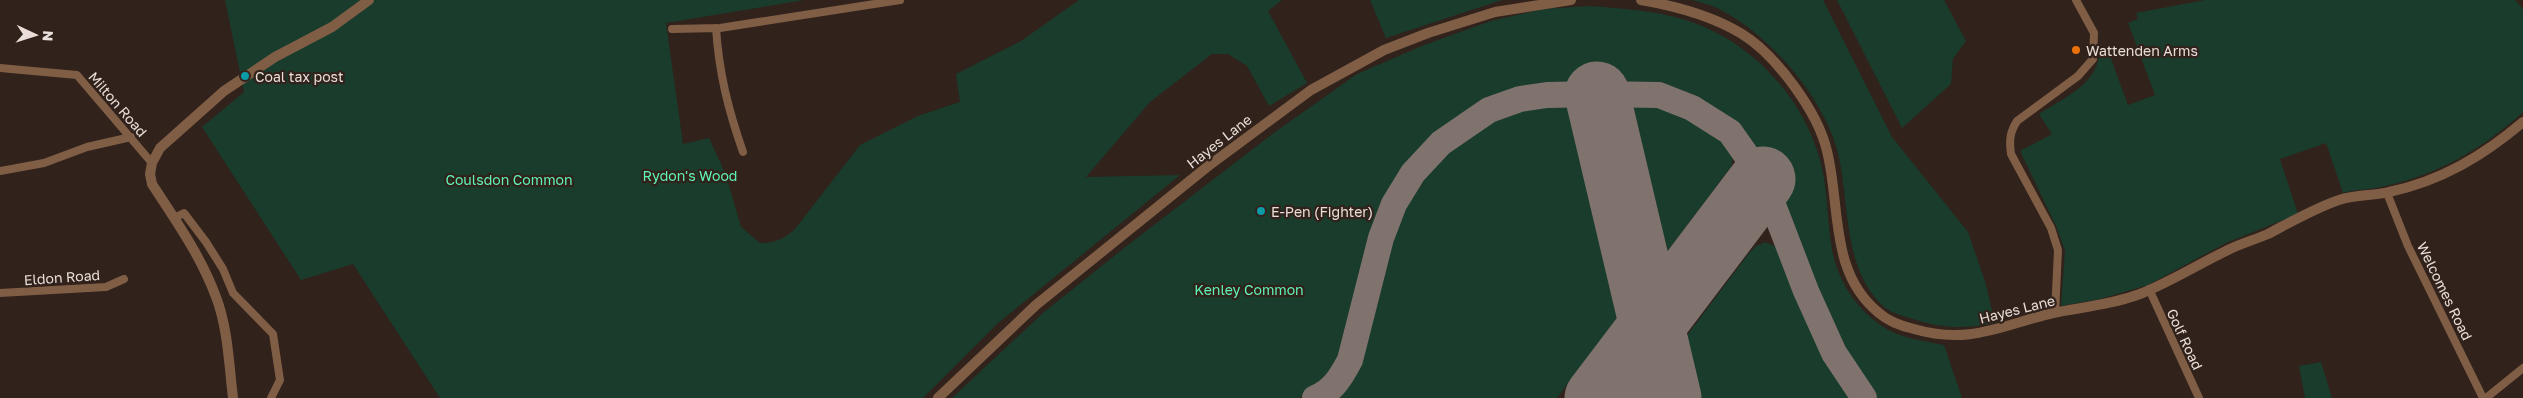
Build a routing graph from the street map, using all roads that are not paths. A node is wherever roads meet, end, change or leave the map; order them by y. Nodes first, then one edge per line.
1 (369, 0) edge
2 (900, 0) edge
3 (1571, 0) edge
4 (1641, 0) edge
5 (2076, 0) edge
6 (716, 28) junction
7 (672, 30) dead end
8 (0, 68) edge
9 (2523, 122) edge
10 (131, 138) junction
11 (743, 152) dead end
12 (152, 163) junction
13 (0, 172) edge
14 (2387, 193) junction
15 (174, 218) junction
16 (124, 279) dead end
17 (2149, 290) junction
18 (0, 293) edge
19 (2055, 313) junction
20 (2523, 368) edge
21 (233, 398) edge
22 (271, 398) edge
23 (938, 398) edge
24 (2199, 398) edge
25 (2484, 398) edge

1 - 12 street
2 - 6 street
3 - 23 street, Hayes Lane
4 - 19 street, Hayes Lane
5 - 19 street
6 - 7 street
6 - 11 street
8 - 10 street, Milton Road
9 - 14 street, Hayes Lane
10 - 12 street, Milton Road
10 - 13 street
12 - 15 street
14 - 17 street, Hayes Lane
14 - 25 street, Welcomes Road
15 - 21 street
15 - 22 street
16 - 18 street, Eldon Road
17 - 19 street, Hayes Lane
17 - 24 street, Golf Road
20 - 25 street, Welcomes Road

